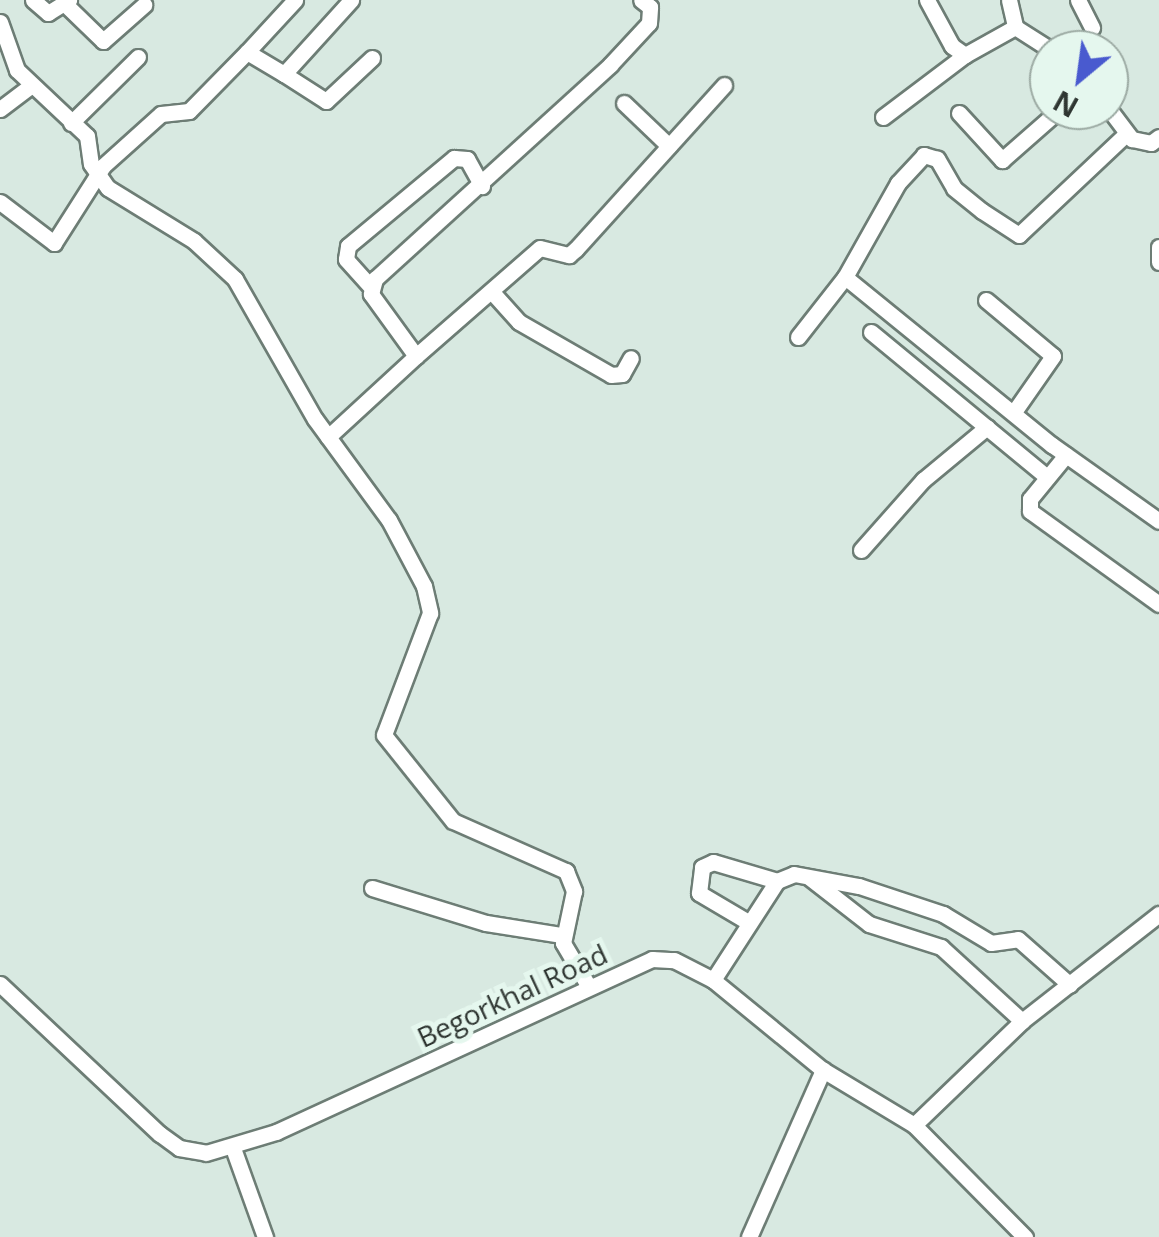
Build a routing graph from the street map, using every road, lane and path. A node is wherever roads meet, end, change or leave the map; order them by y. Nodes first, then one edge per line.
1 (33, 0) edge
2 (296, 0) edge
3 (352, 0) edge
4 (641, 0) edge
5 (927, 0) edge
6 (1009, 0) edge
7 (1078, 0) edge
8 (67, 2) edge
9 (144, 5) dead end
10 (0, 22) edge
11 (1015, 26) junction
12 (1092, 28) dead end
13 (1029, 35) edge
14 (246, 52) junction
15 (965, 55) junction
16 (138, 57) dead end
17 (372, 58) dead end
18 (284, 74) junction
19 (724, 85) dead end
20 (29, 87) junction
21 (624, 102) dead end
22 (0, 110) edge
23 (959, 113) dead end
24 (883, 117) dead end
25 (71, 123) junction
26 (1036, 130) edge
27 (1123, 130) edge
28 (1126, 134) junction
29 (1159, 137) edge
30 (669, 146) junction
31 (96, 175) junction
32 (482, 186) junction
33 (0, 202) edge
34 (1159, 247) edge
35 (1159, 262) edge
36 (845, 277) junction
37 (370, 286) junction
38 (492, 292) junction
39 (986, 300) dead end
40 (872, 332) dead end
41 (798, 337) dead end
42 (416, 356) junction
43 (631, 358) dead end
44 (1014, 412) junction
45 (986, 427) junction
46 (328, 437) junction
47 (1066, 455) junction
48 (1047, 477) junction
49 (1159, 521) edge
50 (862, 550) dead end
51 (1159, 604) edge
52 (809, 877) junction
53 (777, 881) junction
54 (372, 888) dead end
55 (1159, 914) edge
56 (748, 922) junction
57 (562, 935) junction
58 (712, 980) junction
59 (0, 984) edge
60 (1070, 985) junction
61 (589, 987) junction
62 (1022, 1021) junction
63 (823, 1070) junction
64 (914, 1125) junction
65 (233, 1148) junction
66 (265, 1237) edge
67 (748, 1237) edge
68 (1026, 1237) edge

1 - 8 street
2 - 14 street
3 - 18 street
4 - 32 street
5 - 15 street
6 - 11 street
7 - 12 street
8 - 9 street
10 - 20 street
11 - 13 street
11 - 15 street
14 - 18 street
14 - 31 street
15 - 24 street
16 - 25 street
17 - 18 street
19 - 30 street
20 - 22 street
20 - 25 street
21 - 30 street
23 - 26 street
25 - 31 street
27 - 28 street
28 - 29 street
28 - 36 street
30 - 38 street
31 - 33 street
31 - 46 street
32 - 37 street
32 - 37 street
34 - 35 street
36 - 41 street
36 - 44 street
37 - 42 street
38 - 42 street
38 - 43 street
39 - 44 street
40 - 45 street
42 - 46 street
44 - 47 street
45 - 48 street
45 - 50 street
46 - 57 street
47 - 48 street
47 - 49 street
48 - 51 street
52 - 53 street
52 - 60 street
52 - 62 street
53 - 56 street
53 - 56 street
54 - 57 street
55 - 60 street
56 - 58 street
57 - 61 street
58 - 61 street, Begorkhal Road
58 - 63 street, Begorkhal Road
59 - 65 street, Begorkhal Road
60 - 62 street
61 - 65 street, Begorkhal Road
62 - 64 street
63 - 64 street, Begorkhal Road
63 - 67 street
64 - 68 street, Begorkhal Road
65 - 66 street

